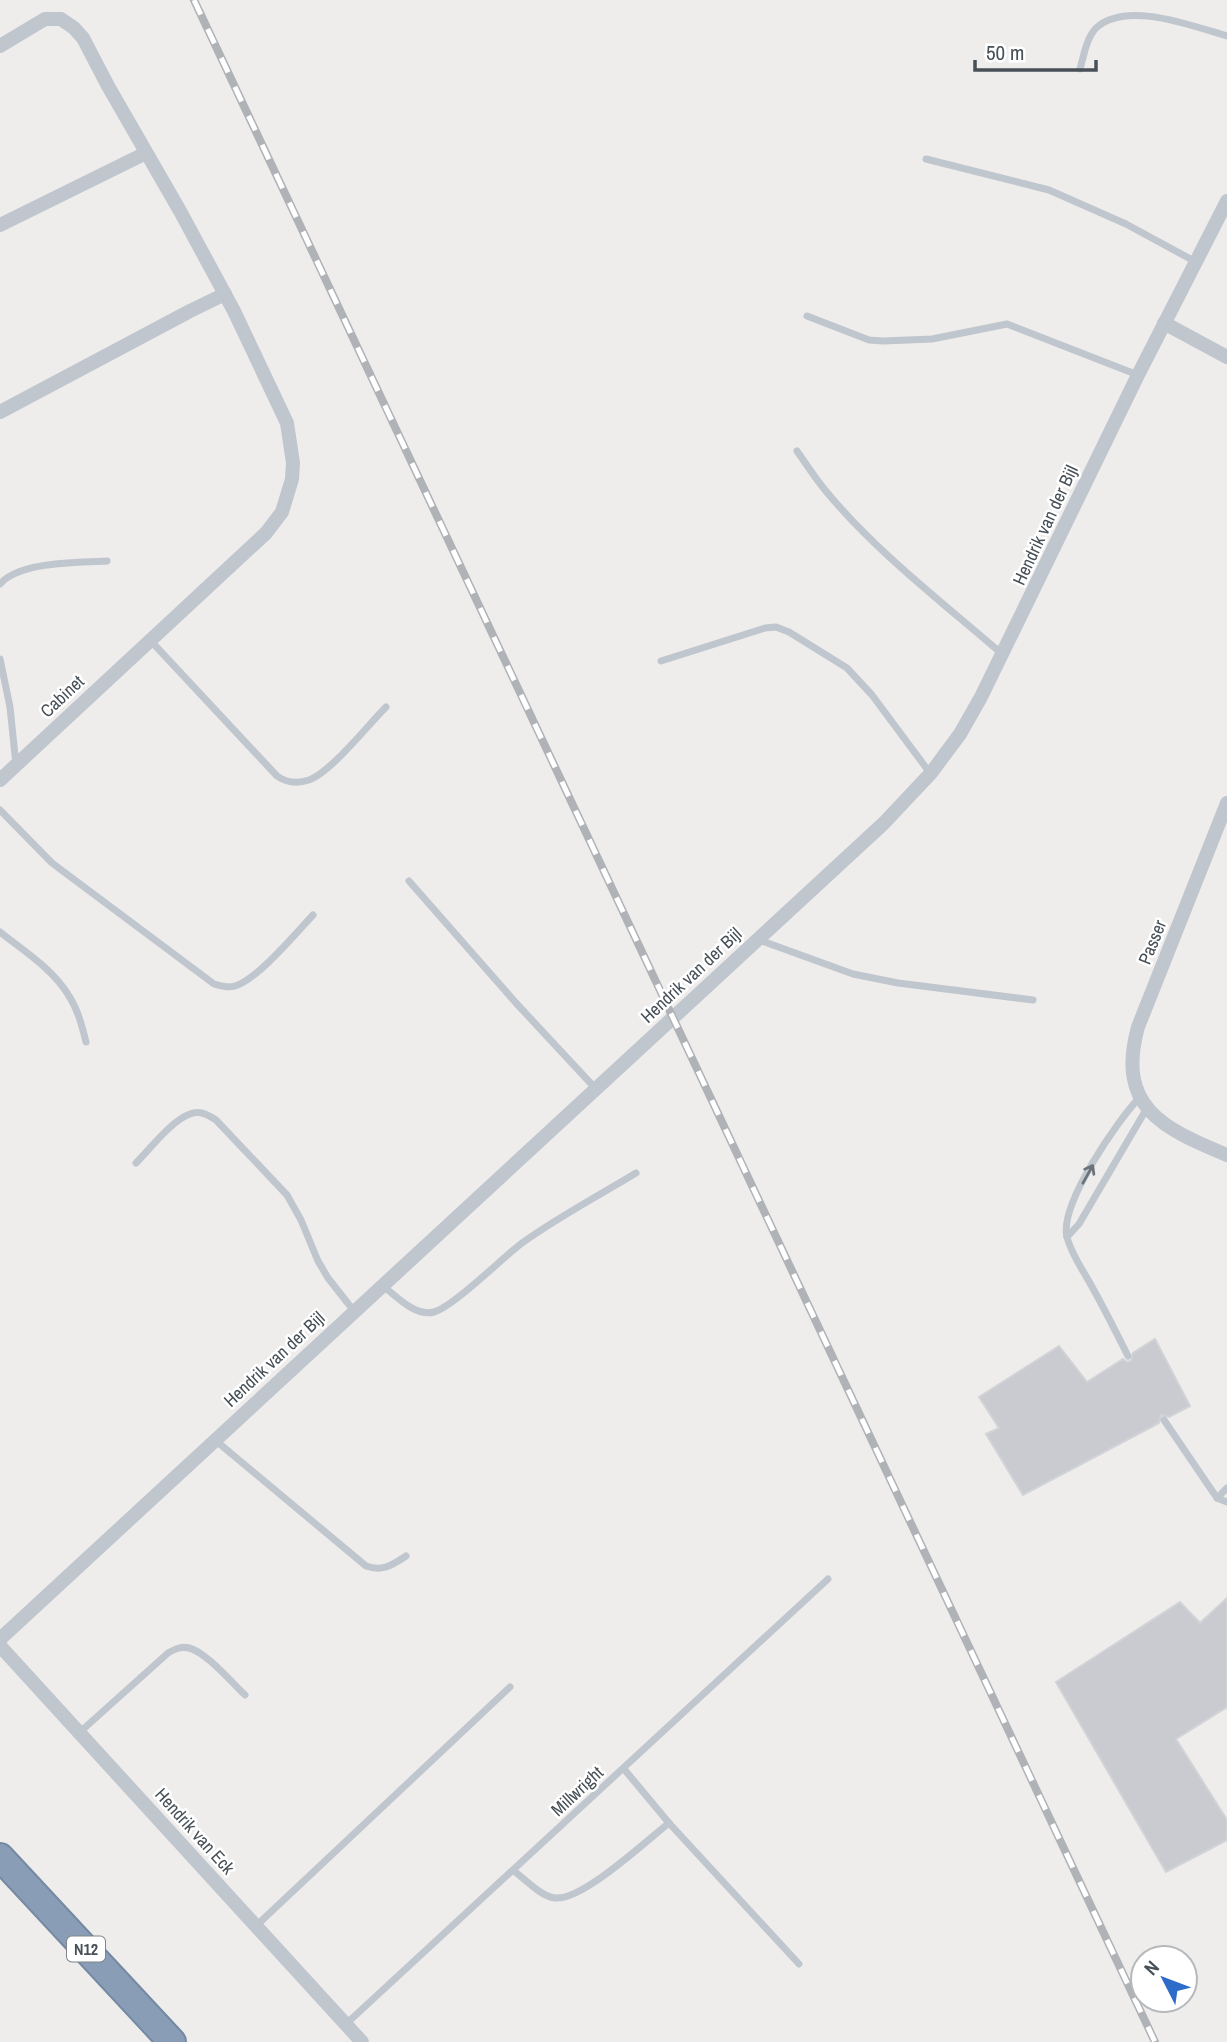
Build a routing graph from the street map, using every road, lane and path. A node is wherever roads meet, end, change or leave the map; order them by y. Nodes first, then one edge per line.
1 (1227, 36) edge
2 (0, 46) edge
3 (1080, 69) dead end
4 (146, 153) junction
5 (926, 159) dead end
6 (1227, 201) edge
7 (0, 225) edge
8 (1196, 262) junction
9 (225, 295) junction
10 (807, 316) dead end
11 (1164, 323) junction
12 (1227, 357) edge
13 (1138, 375) junction
14 (0, 412) edge
15 (797, 451) dead end
16 (107, 561) dead end
17 (0, 584) edge
18 (150, 640) junction
19 (1003, 654) junction
20 (0, 659) edge
21 (661, 661) dead end
22 (386, 707) dead end
23 (16, 765) junction
24 (931, 773) junction
25 (0, 780) edge
26 (1227, 803) edge
27 (0, 810) edge
28 (410, 881) dead end
29 (313, 915) dead end
30 (0, 932) edge
31 (759, 939) junction
32 (1033, 1000) dead end
33 (86, 1042) dead end
34 (597, 1089) junction
35 (1143, 1102) junction
36 (1227, 1155) edge
37 (136, 1163) dead end
38 (636, 1173) dead end
39 (1067, 1237) junction
40 (383, 1286) junction
41 (354, 1311) junction
42 (1128, 1356) dead end
43 (1164, 1420) dead end
44 (214, 1440) junction
45 (1227, 1488) edge
46 (1217, 1498) junction
47 (1227, 1502) edge
48 (406, 1556) dead end
49 (828, 1579) dead end
50 (0, 1639) edge
51 (0, 1646) edge
52 (510, 1687) dead end
53 (245, 1695) dead end
54 (79, 1733) junction
55 (624, 1769) junction
56 (669, 1823) junction
57 (0, 1857) edge
58 (514, 1871) junction
59 (256, 1926) junction
60 (799, 1964) dead end
61 (346, 2024) junction
62 (172, 2042) edge
63 (362, 2042) edge

1 - 3 lane
2 - 4 street, Cabinet
4 - 7 street
4 - 9 street, Cabinet
5 - 8 lane
6 - 8 street, Hendrik van der Bijl
8 - 11 street, Hendrik van der Bijl
9 - 14 street
9 - 18 street, Cabinet
10 - 13 lane
11 - 12 street
11 - 13 street, Hendrik van der Bijl
13 - 19 street, Hendrik van der Bijl
15 - 19 lane
16 - 17 lane
18 - 22 lane
18 - 23 street, Cabinet
19 - 24 street, Hendrik van der Bijl
20 - 23 lane
21 - 24 lane
23 - 25 street, Cabinet
24 - 31 street, Hendrik van der Bijl
26 - 35 street, Passer
27 - 29 lane
28 - 34 lane
30 - 33 lane
31 - 32 lane
31 - 34 street, Hendrik van der Bijl
34 - 40 street, Hendrik van der Bijl
35 - 36 street
35 - 39 lane
39 -> 35 lane
37 - 41 lane
38 - 40 lane
39 - 42 lane
40 - 41 street, Hendrik van der Bijl
41 - 44 street, Hendrik van der Bijl
43 - 46 lane
44 - 48 lane
44 - 50 street, Hendrik van der Bijl
45 - 46 lane
46 - 47 lane
49 - 55 lane, Millwright
51 - 54 street, Hendrik van Eck
52 - 59 lane
53 - 54 lane
54 - 59 street, Hendrik van Eck
55 - 56 lane
55 - 58 lane, Millwright
56 - 58 lane
56 - 60 lane
57 - 62 highway, N12
58 - 61 lane, Millwright
59 - 61 street, Hendrik van Eck
61 - 63 street, Hendrik van Eck

